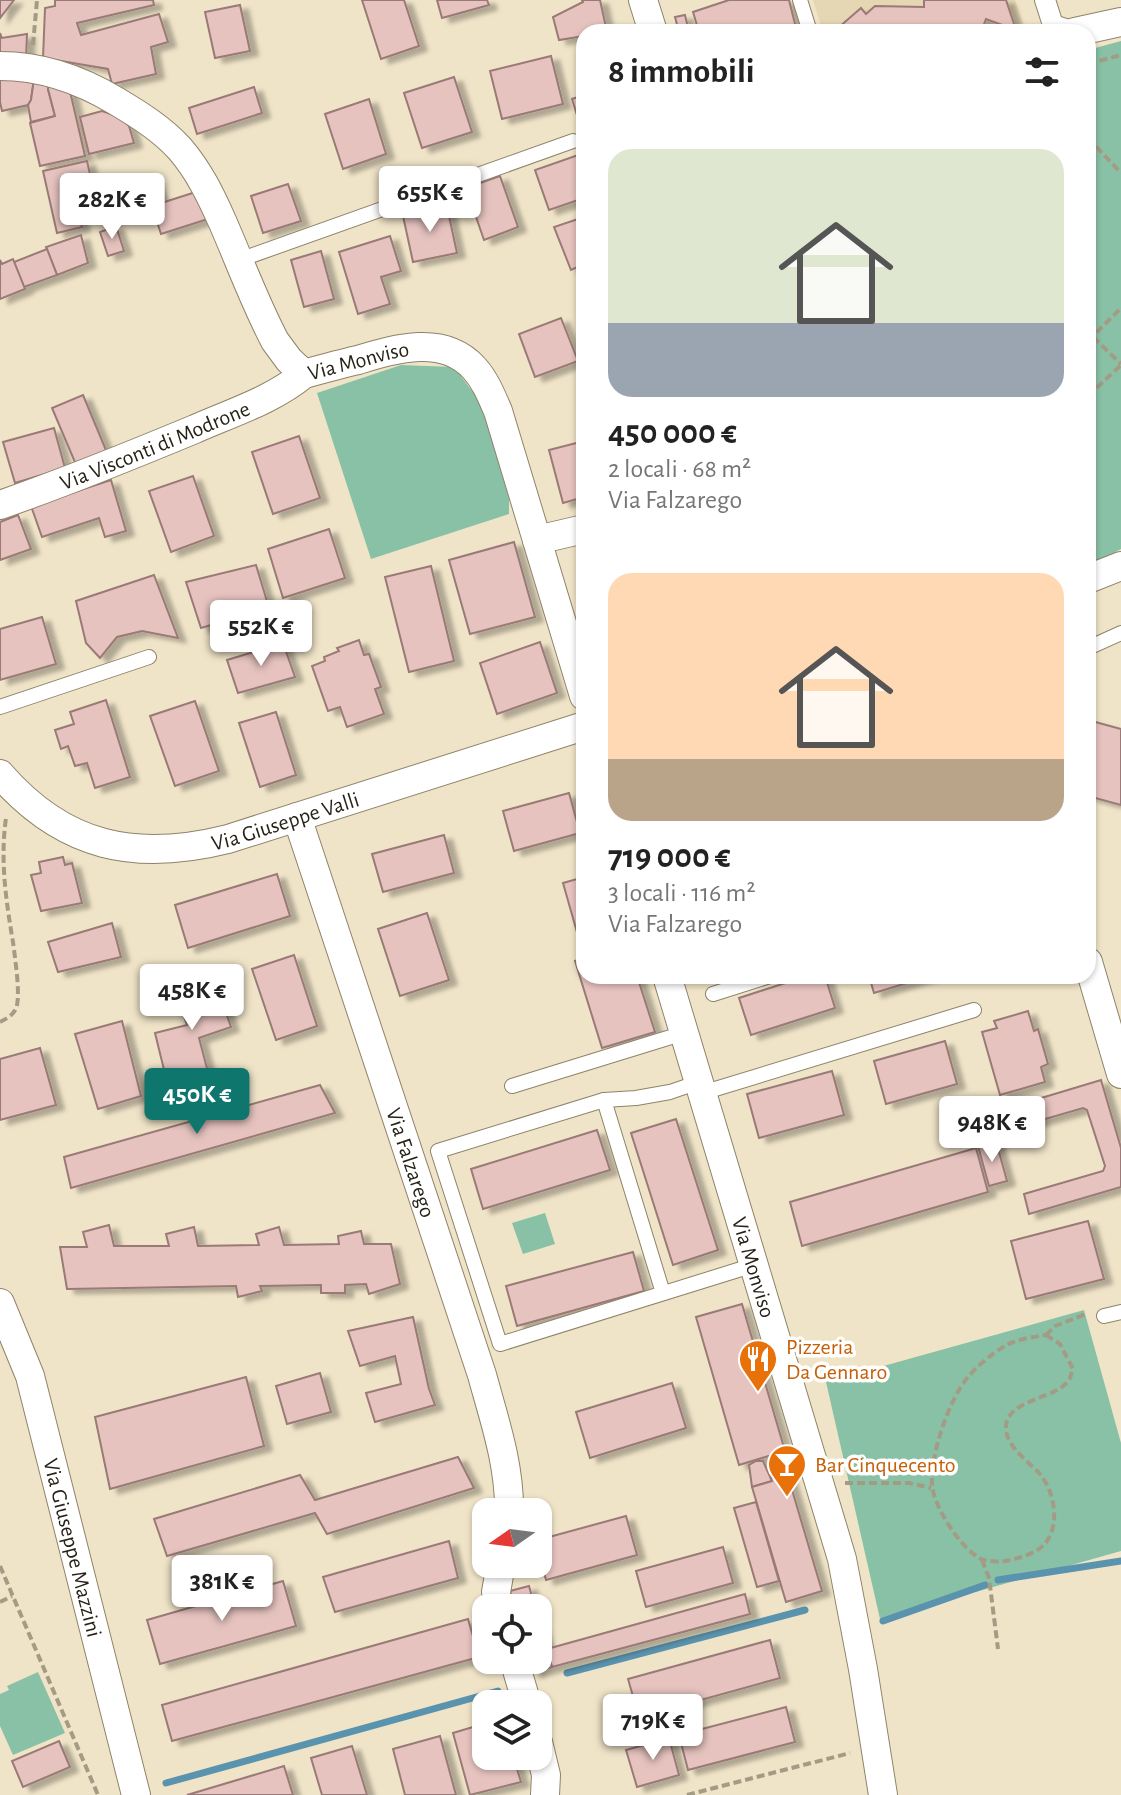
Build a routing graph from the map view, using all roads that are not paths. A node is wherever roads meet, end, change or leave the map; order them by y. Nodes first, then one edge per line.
1 (643, 0) edge
2 (800, 0) edge
3 (1045, 0) edge
4 (1121, 22) edge
5 (650, 24) edge
6 (808, 24) edge
7 (1053, 24) edge
8 (1096, 27) edge
9 (0, 66) edge
10 (573, 141) dead end
11 (239, 260) junction
12 (304, 374) junction
13 (0, 505) edge
14 (576, 531) edge
15 (537, 540) junction
16 (1121, 566) edge
17 (1096, 576) edge
18 (1121, 633) edge
19 (1096, 644) edge
20 (149, 657) dead end
21 (576, 669) edge
22 (0, 707) edge
23 (576, 729) edge
24 (6, 782) edge
25 (297, 817) junction
26 (669, 984) edge
27 (745, 984) edge
28 (1094, 984) edge
29 (713, 994) dead end
30 (974, 1010) dead end
31 (684, 1033) junction
32 (1121, 1074) edge
33 (512, 1086) dead end
34 (700, 1088) junction
35 (604, 1100) junction
36 (754, 1265) junction
37 (663, 1293) junction
38 (0, 1303) edge
39 (1121, 1312) edge
40 (1104, 1316) road end
41 (509, 1498) edge
42 (545, 1770) edge
43 (136, 1795) edge
44 (545, 1795) edge
45 (883, 1795) edge

1 - 5 street
2 - 6 lane
3 - 7 street
4 - 8 street
9 - 11 street, Via Monviso
10 - 11 lane
11 - 12 street, Via Monviso
12 - 13 street, Via Visconti di Modrone
12 - 15 street, Via Monviso
14 - 15 street
15 - 21 street, Via Monviso
16 - 17 street
18 - 19 lane
20 - 22 lane
23 - 25 street, Via Giuseppe Valli
24 - 25 street, Via Giuseppe Valli
25 - 41 street, Via Falzarego
26 - 31 street, Via Monviso
27 - 29 lane
28 - 32 street
30 - 34 lane
31 - 33 lane
31 - 34 street, Via Monviso
34 - 35 lane
34 - 36 street, Via Monviso
35 - 37 lane
35 - 37 lane
36 - 37 lane
36 - 45 street, Via Monviso
38 - 43 street, Via Giuseppe Mazzini
39 - 40 lane
42 - 44 street

